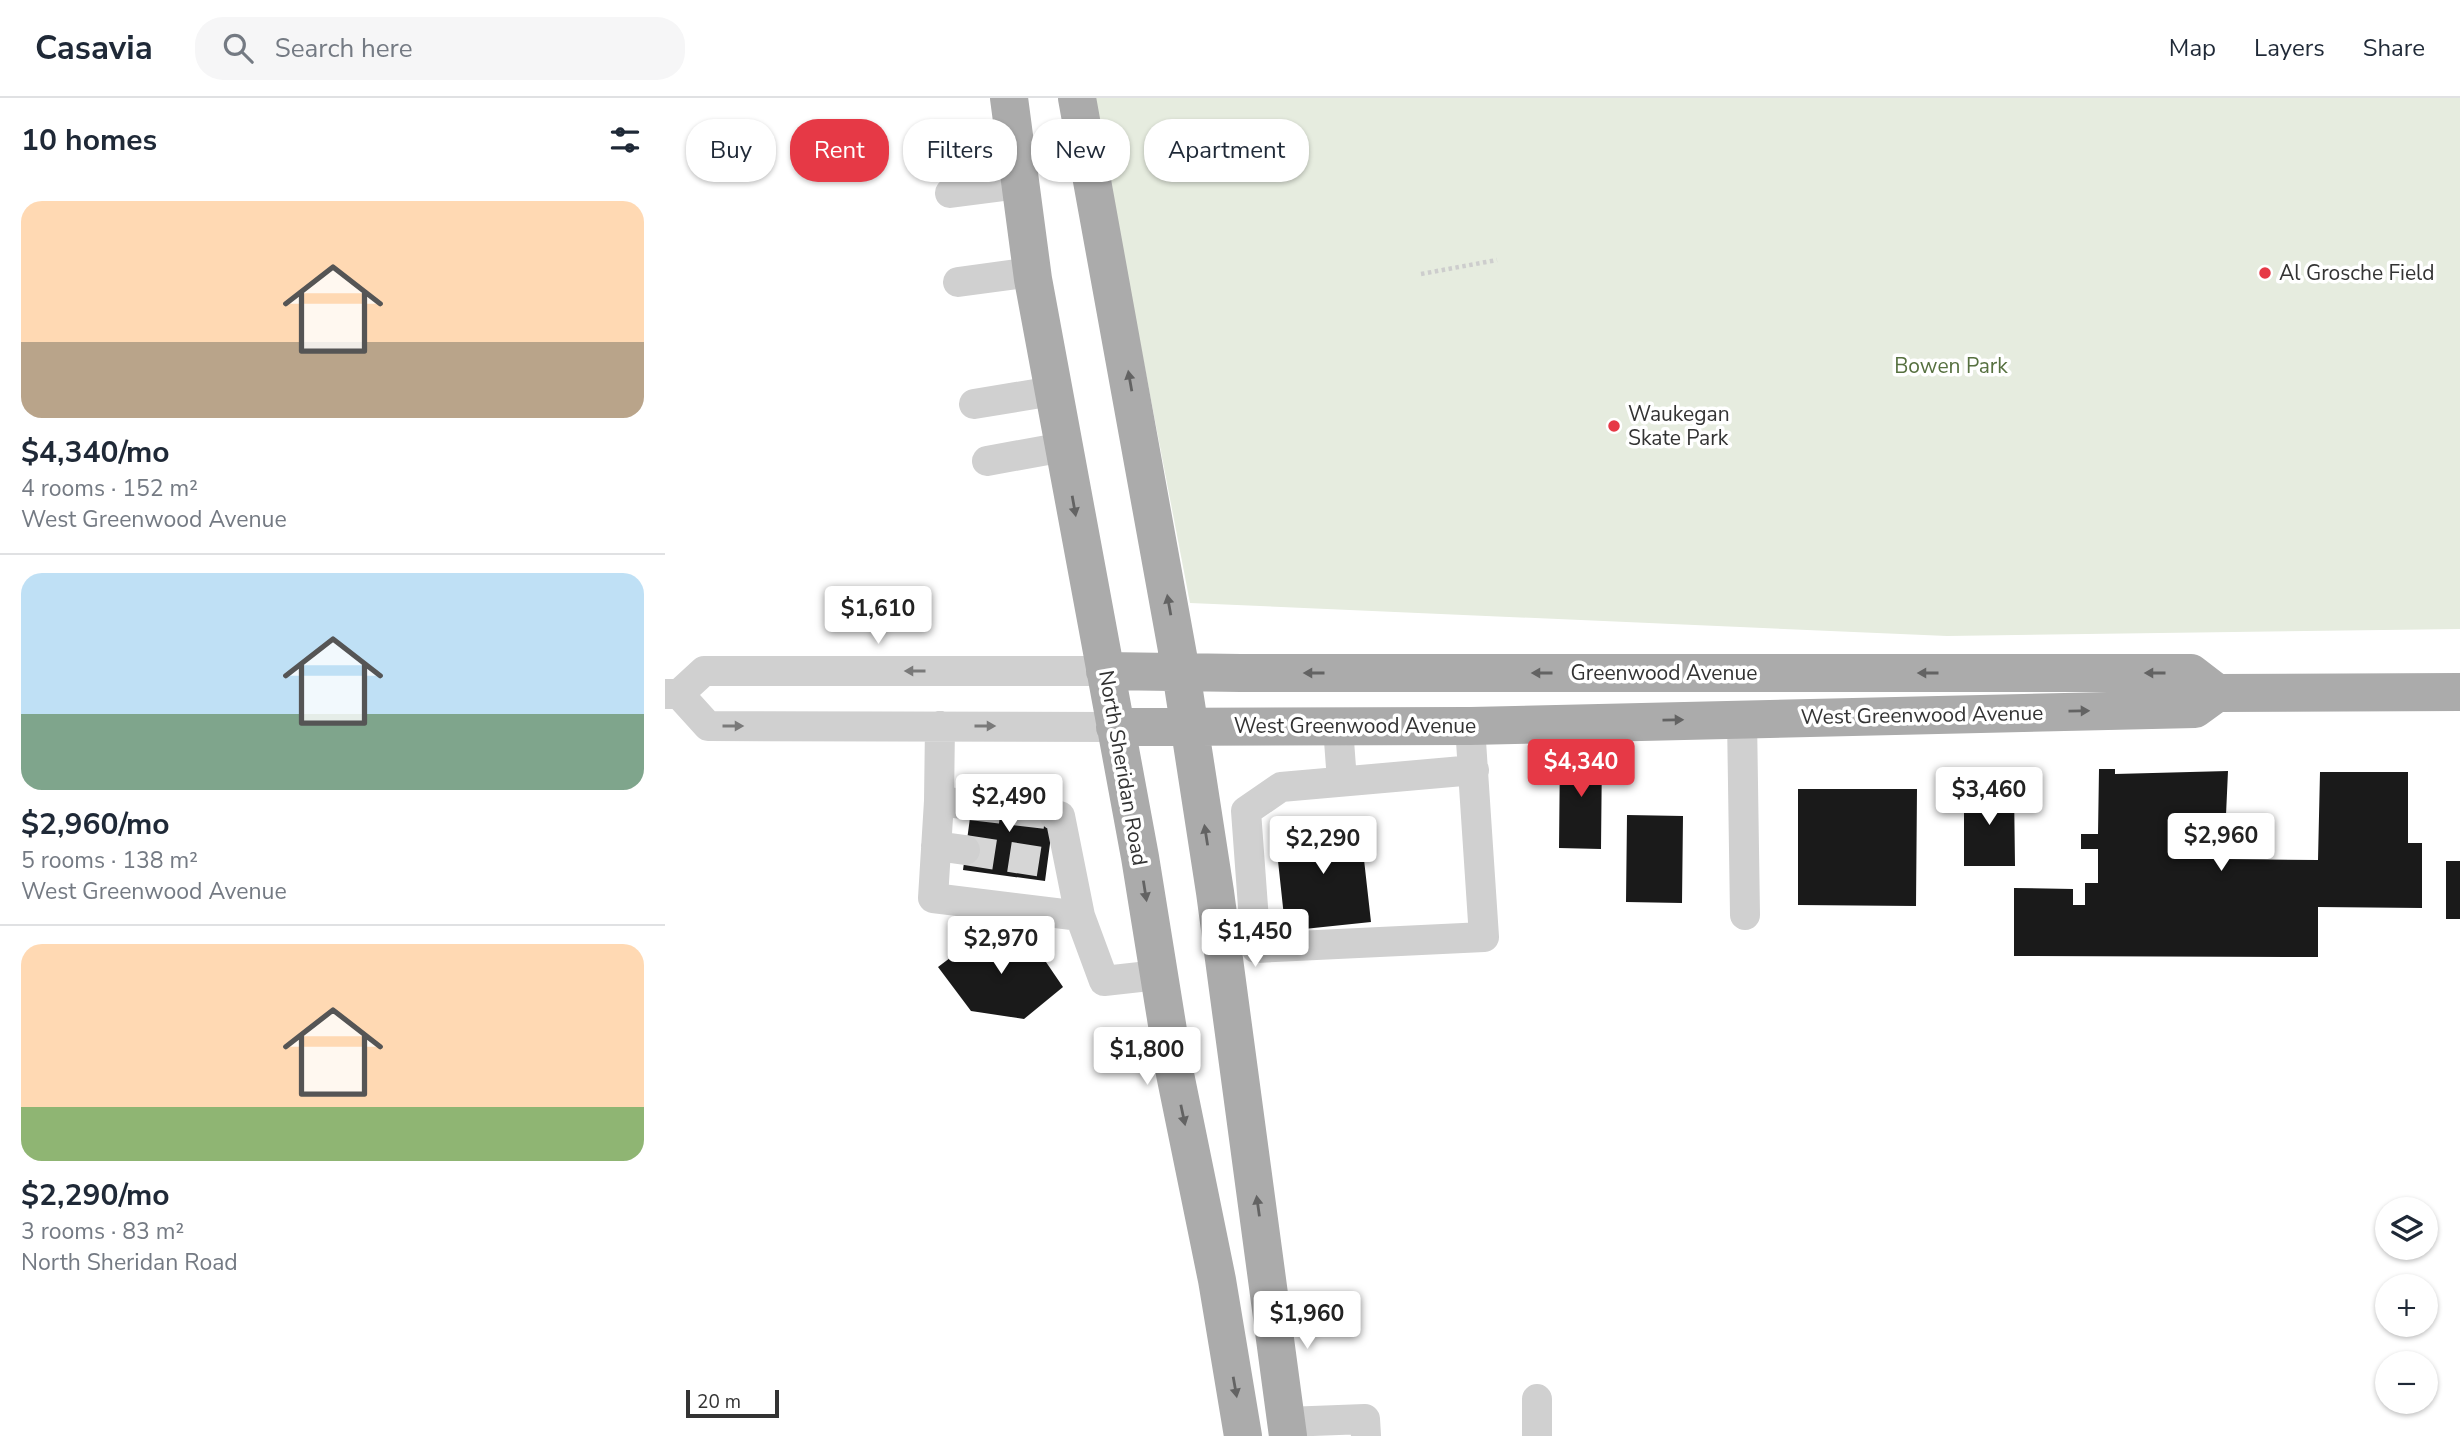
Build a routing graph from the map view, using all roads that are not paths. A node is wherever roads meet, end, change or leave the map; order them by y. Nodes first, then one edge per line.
1 (1009, 98) edge
2 (1077, 98) edge
3 (1019, 184) junction
4 (950, 193) dead end
5 (1032, 272) junction
6 (958, 282) dead end
7 (1053, 391) junction
8 (974, 404) dead end
9 (1064, 447) junction
10 (987, 461) dead end
11 (1105, 671) junction
12 (1181, 673) junction
13 (2460, 692) edge
14 (2217, 693) junction
15 (672, 694) edge
16 (1742, 718) junction
17 (940, 726) junction
18 (1470, 726) junction
19 (1115, 727) junction
20 (1189, 727) junction
21 (1338, 727) junction
22 (1474, 771) junction
23 (1342, 781) junction
24 (939, 801) junction
25 (971, 805) tunnel mouth
26 (1054, 815) dead end
27 (1233, 890) junction
28 (1745, 915) dead end
29 (1080, 916) junction
30 (1158, 975) junction
31 (1537, 1399) dead end
32 (1287, 1429) edge
33 (1243, 1436) edge
34 (1366, 1436) edge
35 (1537, 1436) edge

1 - 3 main road, North Sheridan Road
12 -> 2 main road
3 - 4 street
3 - 5 main road, North Sheridan Road
5 - 6 street
5 - 7 main road, North Sheridan Road
7 - 8 street
7 - 9 main road, North Sheridan Road
9 - 10 street
9 -> 11 main road, North Sheridan Road
11 - 12 main road, Greenwood Avenue
11 -> 15 street, West Greenwood Avenue
11 - 19 main road, North Sheridan Road
14 -> 12 main road, Greenwood Avenue
12 - 20 main road
13 - 14 main road, West Greenwood Avenue
16 -> 14 main road, West Greenwood Avenue
15 -> 17 street, West Greenwood Avenue
18 -> 16 main road, West Greenwood Avenue
16 - 28 street
17 -> 19 street, West Greenwood Avenue
17 - 24 street
18 - 21 main road, West Greenwood Avenue
18 - 22 street
19 - 20 main road, West Greenwood Avenue
19 -> 30 main road, North Sheridan Road
20 - 21 main road, West Greenwood Avenue
27 -> 20 main road
21 - 23 street
22 - 23 street
22 - 27 street
23 - 27 street
24 - 25 street
24 - 29 street
26 - 29 street
32 -> 27 main road
29 - 30 street
30 -> 33 main road, North Sheridan Road
31 - 35 street
32 - 34 street

